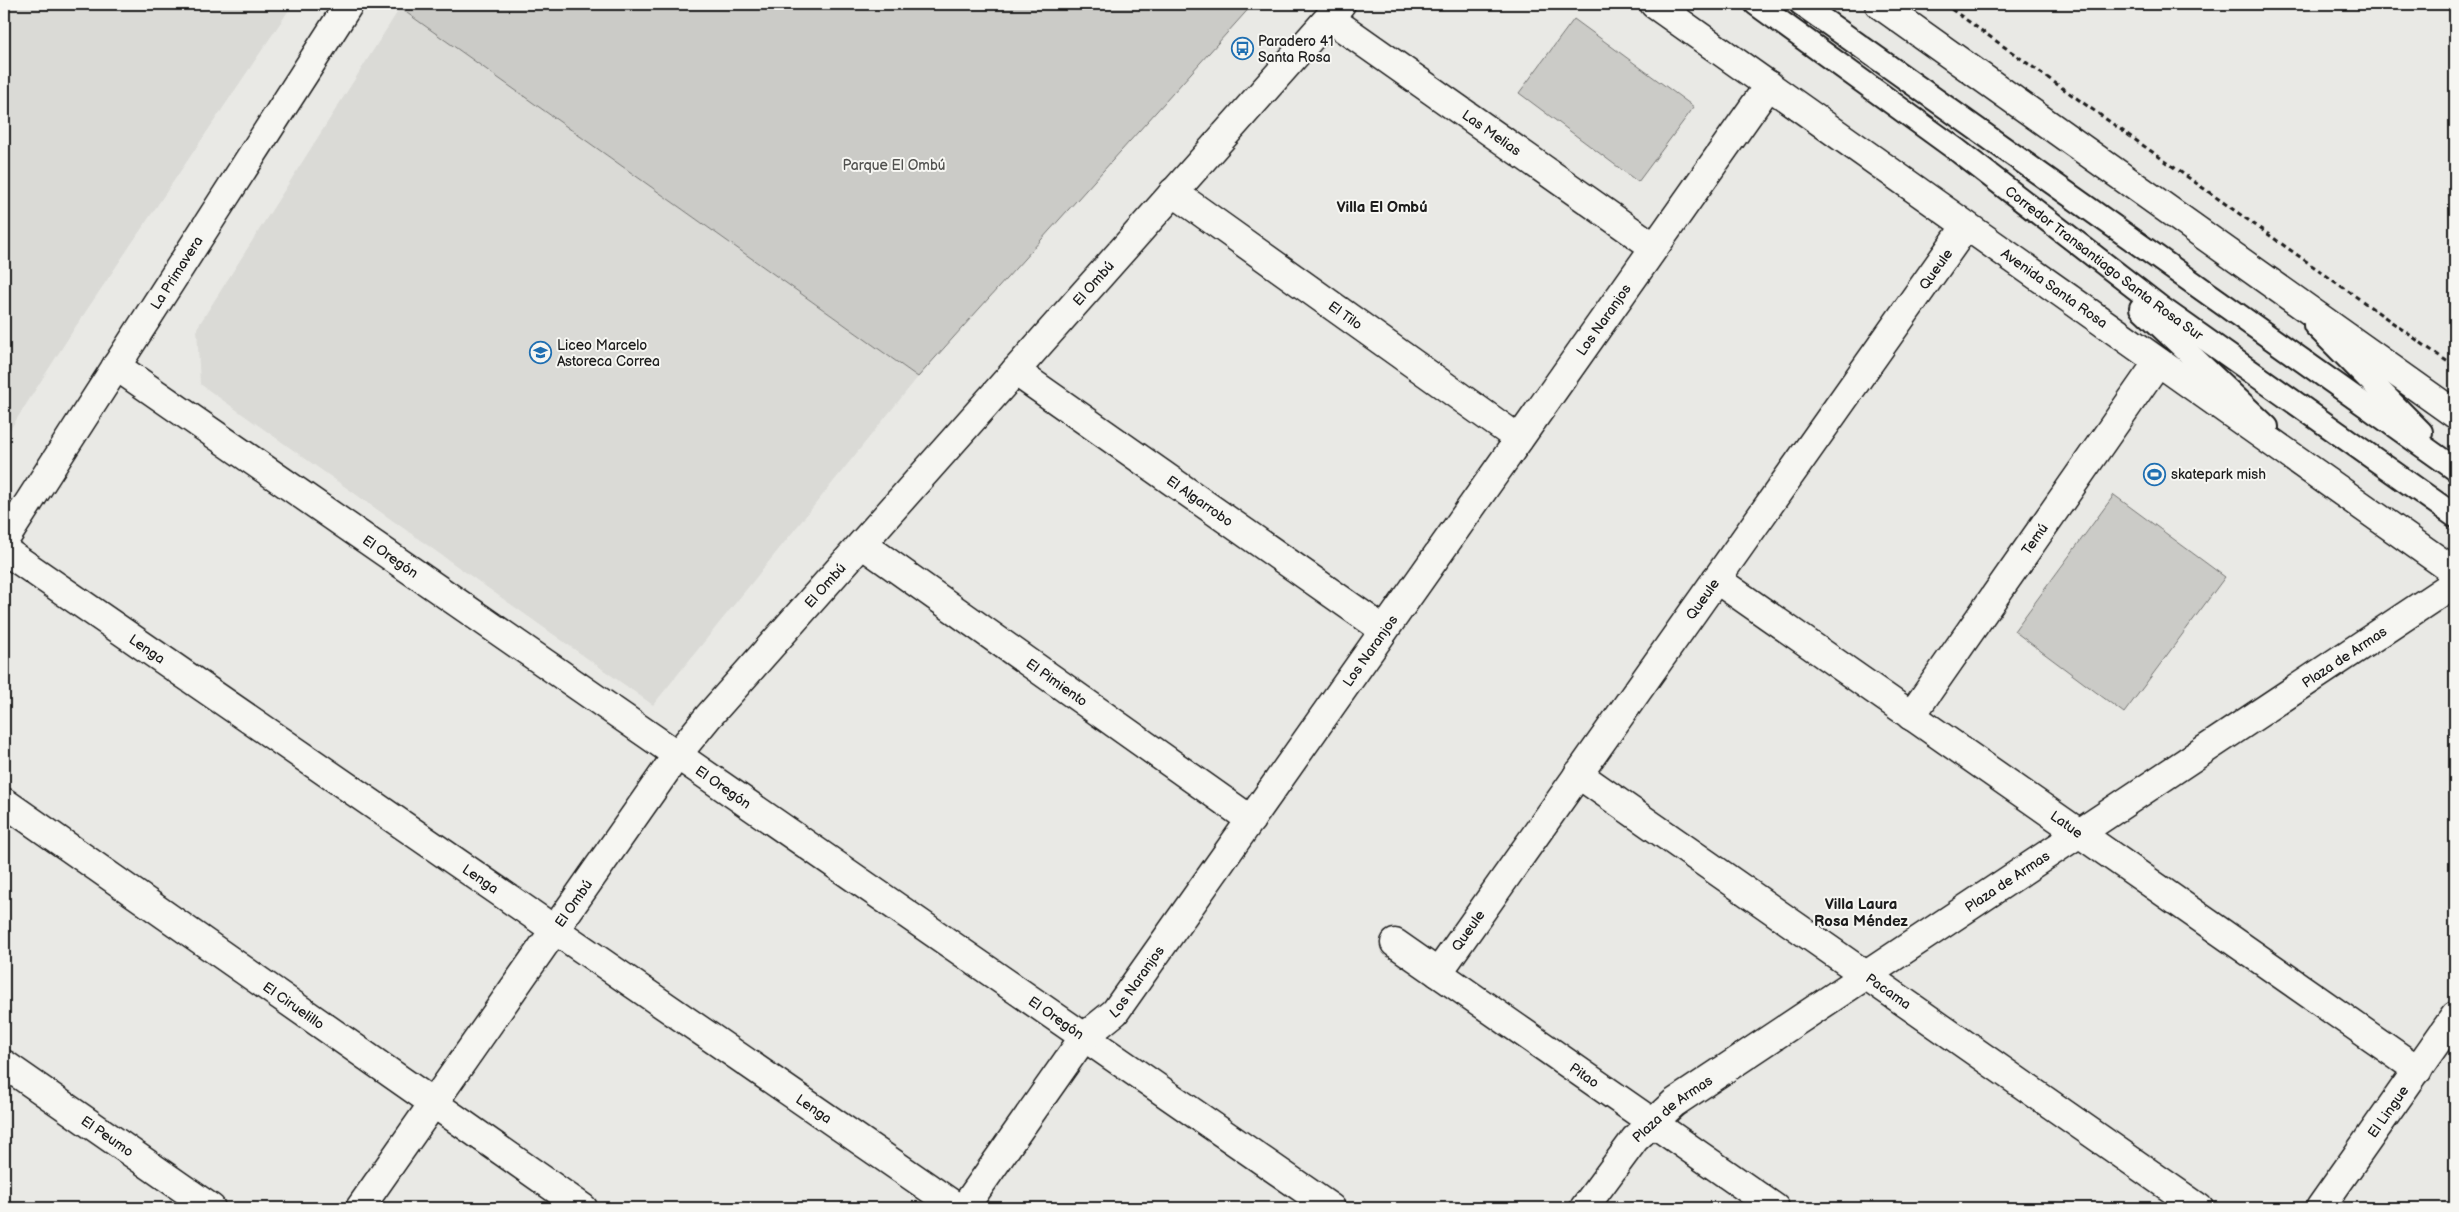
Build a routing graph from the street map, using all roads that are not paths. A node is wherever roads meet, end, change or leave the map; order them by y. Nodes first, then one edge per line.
1 (349, 4) edge
2 (1654, 4) edge
3 (1756, 4) edge
4 (1801, 4) edge
5 (1879, 4) edge
6 (1335, 11) edge
7 (1768, 85) junction
8 (1174, 192) junction
9 (1966, 226) junction
10 (2056, 226) junction
11 (1654, 247) junction
12 (2277, 287) junction
13 (2158, 362) junction
14 (116, 366) junction
15 (1015, 371) junction
16 (2455, 414) edge
17 (1519, 439) junction
18 (2455, 468) edge
19 (2314, 472) junction
20 (2455, 516) edge
21 (4, 541) edge
22 (862, 544) junction
23 (4, 550) edge
24 (2455, 572) edge
25 (1716, 579) junction
26 (2455, 583) edge
27 (1384, 630) junction
28 (1911, 716) junction
29 (677, 755) junction
30 (1578, 774) junction
31 (4, 802) edge
32 (1251, 820) junction
33 (2078, 833) junction
34 (554, 930) junction
35 (1395, 943) dead end
36 (1438, 973) junction
37 (1867, 976) junction
38 (2455, 1016) edge
39 (1084, 1037) junction
40 (4, 1064) edge
41 (2418, 1070) junction
42 (433, 1103) junction
43 (1651, 1122) junction
44 (211, 1208) edge
45 (360, 1208) edge
46 (583, 1208) edge
47 (958, 1208) edge
48 (964, 1208) edge
49 (1331, 1208) edge
50 (1584, 1208) edge
51 (1775, 1208) edge
52 (2199, 1208) edge
53 (2320, 1208) edge

1 - 14 street, La Primavera
2 - 7 street, Avenida Santa Rosa
3 - 10 lane, Corredor Transantiago Santa Rosa Sur
4 - 18 lane
5 - 12 street
6 - 8 street, El Ombú
6 - 11 street, Las Melias
7 - 9 street, Avenida Santa Rosa
7 - 11 street, Los Naranjos
8 - 15 street, El Ombú
8 - 17 street, El Tilo
9 - 13 street, Avenida Santa Rosa
9 - 25 street, Queule
10 - 19 lane
10 - 20 lane, Corredor Transantiago Santa Rosa Sur
11 - 17 street, Los Naranjos
12 - 16 street
12 - 18 lane
13 - 19 street, Avenida Santa Rosa
13 - 28 street, Temú
14 - 21 street, La Primavera
14 - 29 street, El Oregón
15 - 22 street, El Ombú
15 - 27 street, El Algarrobo
17 - 27 street, Los Naranjos
19 - 24 street, Avenida Santa Rosa
22 - 29 street, El Ombú
22 - 32 street, El Pimiento
23 - 34 street, Lenga
25 - 28 street, Latue
25 - 30 street, Queule
26 - 33 street, Plaza de Armas
27 - 32 street, Los Naranjos
28 - 33 street, Latue
29 - 34 street, El Ombú
29 - 39 street, El Oregón
30 - 36 street, Queule
30 - 37 street, Pacama
31 - 42 street, El Ciruelillo
32 - 39 street, Los Naranjos
33 - 37 street, Plaza de Armas
33 - 41 street, Latue
34 - 42 street, El Ombú
34 - 47 street, Lenga
35 - 36 street, Pitao
36 - 43 street, Pitao
37 - 43 street, Plaza de Armas
37 - 52 street, Pacama
38 - 41 street, El Lingue
39 - 48 street, Los Naranjos
39 - 49 street, El Oregón
40 - 44 street, El Peumo
41 - 53 street, El Lingue
42 - 45 street, El Ombú
42 - 46 street, El Ciruelillo
43 - 50 street, Plaza de Armas
43 - 51 street, Pitao

